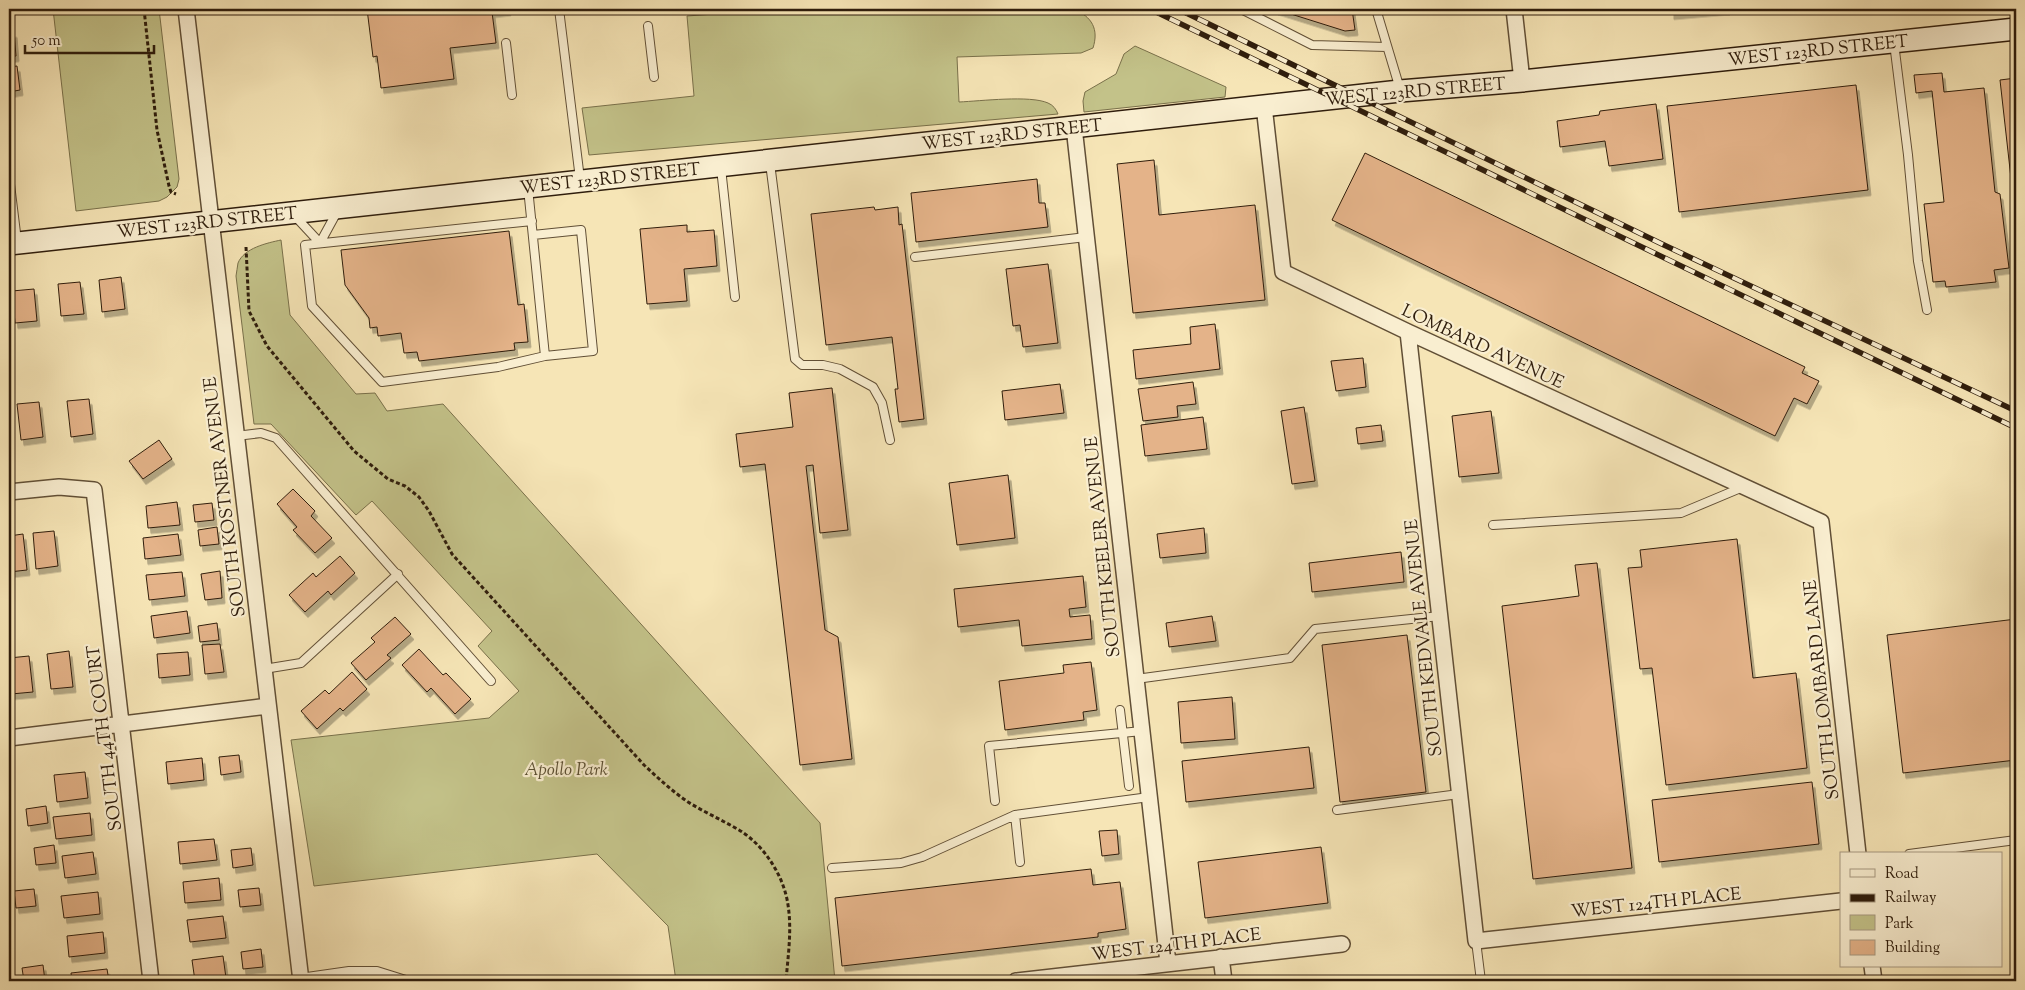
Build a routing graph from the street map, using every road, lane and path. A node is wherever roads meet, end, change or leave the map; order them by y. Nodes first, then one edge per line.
1 (144, 9) edge
2 (186, 9) edge
3 (559, 9) edge
4 (1241, 9) edge
5 (1376, 9) edge
6 (1514, 9) edge
7 (648, 26) dead end
8 (2016, 29) edge
9 (1894, 42) junction
10 (506, 43) dead end
11 (1387, 47) junction
12 (654, 77) dead end
13 (1522, 81) junction
14 (1400, 91) junction
15 (512, 95) dead end
16 (1264, 106) junction
17 (1074, 127) junction
18 (769, 161) junction
19 (720, 166) junction
20 (9, 176) edge
21 (580, 182) junction
22 (528, 187) junction
23 (176, 194) dead end
24 (339, 208) junction
25 (292, 213) junction
26 (532, 221) junction
27 (211, 222) junction
28 (533, 235) junction
29 (1086, 237) junction
30 (320, 243) junction
31 (13, 244) edge
32 (246, 247) dead end
33 (915, 257) dead end
34 (735, 297) dead end
35 (1927, 310) dead end
36 (1408, 332) junction
37 (545, 356) junction
38 (236, 436) junction
39 (890, 440) dead end
40 (1744, 487) junction
41 (9, 492) edge
42 (1821, 522) joint
43 (1493, 525) dead end
44 (398, 574) junction
45 (1440, 616) junction
46 (264, 669) junction
47 (1136, 679) junction
48 (491, 681) dead end
49 (268, 706) junction
50 (1120, 710) dead end
51 (121, 725) junction
52 (1142, 732) junction
53 (1122, 734) junction
54 (9, 738) edge
55 (1129, 786) dead end
56 (1460, 794) junction
57 (1150, 797) junction
58 (995, 801) dead end
59 (1337, 810) dead end
60 (1015, 815) junction
61 (2016, 840) edge
62 (1858, 852) edge
63 (1924, 852) edge
64 (1020, 862) dead end
65 (832, 868) dead end
66 (1840, 901) edge
67 (1476, 941) junction
68 (1342, 944) dead end
69 (1221, 957) junction
70 (1168, 963) junction
71 (1872, 968) edge
72 (349, 971) junction
73 (301, 979) edge
74 (151, 981) edge
75 (350, 981) edge
76 (409, 981) edge
77 (786, 981) edge
78 (1016, 981) edge
79 (1224, 981) edge
80 (1481, 981) edge
81 (1874, 981) edge

1 - 23 path
2 - 27 street, SOUTH KOSTNER AVENUE
3 - 21 lane
4 - 11 lane
5 - 11 lane
6 - 13 street
7 - 12 lane
8 - 9 street, WEST 123RD STREET
9 - 13 street, WEST 123RD STREET
9 - 35 lane
10 - 15 lane
11 - 14 lane
13 - 14 street, WEST 123RD STREET
14 - 16 street, WEST 123RD STREET
16 - 17 street, WEST 123RD STREET
16 - 36 street, LOMBARD AVENUE
17 - 18 street, WEST 123RD STREET
17 - 29 street, SOUTH KEELER AVENUE
18 - 19 street, WEST 123RD STREET
18 - 39 lane
19 - 21 street, WEST 123RD STREET
19 - 34 lane
20 - 31 lane
21 - 22 street, WEST 123RD STREET
22 - 24 street, WEST 123RD STREET
22 - 26 lane
24 - 25 street, WEST 123RD STREET
24 - 30 lane
25 - 27 street, WEST 123RD STREET
25 - 30 lane
26 - 28 lane
26 - 30 lane
27 - 31 street, WEST 123RD STREET
27 - 38 street, SOUTH KOSTNER AVENUE
28 - 37 lane
28 - 37 lane
29 - 33 lane
29 - 47 street, SOUTH KEELER AVENUE
30 - 37 lane
32 - 77 path
36 - 40 street, LOMBARD AVENUE
36 - 45 street, SOUTH KEDVALE AVENUE
38 - 44 lane
38 - 46 street, SOUTH KOSTNER AVENUE
40 - 42 street, LOMBARD AVENUE
40 - 43 lane
41 - 51 street, SOUTH 44TH COURT
42 - 62 street, SOUTH LOMBARD LANE
44 - 46 lane
44 - 48 lane
45 - 47 lane
45 - 56 street, SOUTH KEDVALE AVENUE
46 - 49 street, SOUTH KOSTNER AVENUE
47 - 52 street, SOUTH KEELER AVENUE
49 - 51 street
49 - 73 street, SOUTH KOSTNER AVENUE
50 - 53 lane
51 - 54 street
51 - 74 street, SOUTH 44TH COURT
52 - 53 lane
52 - 57 street, SOUTH KEELER AVENUE
53 - 55 lane
53 - 58 lane
56 - 59 lane
56 - 67 street, SOUTH KEDVALE AVENUE
57 - 60 lane
57 - 70 street, SOUTH KEELER AVENUE
60 - 64 lane
60 - 65 lane
61 - 63 lane
66 - 67 street, WEST 124TH PLACE
67 - 80 lane
68 - 69 street, WEST 124TH PLACE
69 - 70 street, WEST 124TH PLACE
69 - 79 street
70 - 78 street, WEST 124TH PLACE
71 - 81 street
72 - 73 lane
72 - 75 lane
72 - 76 lane

